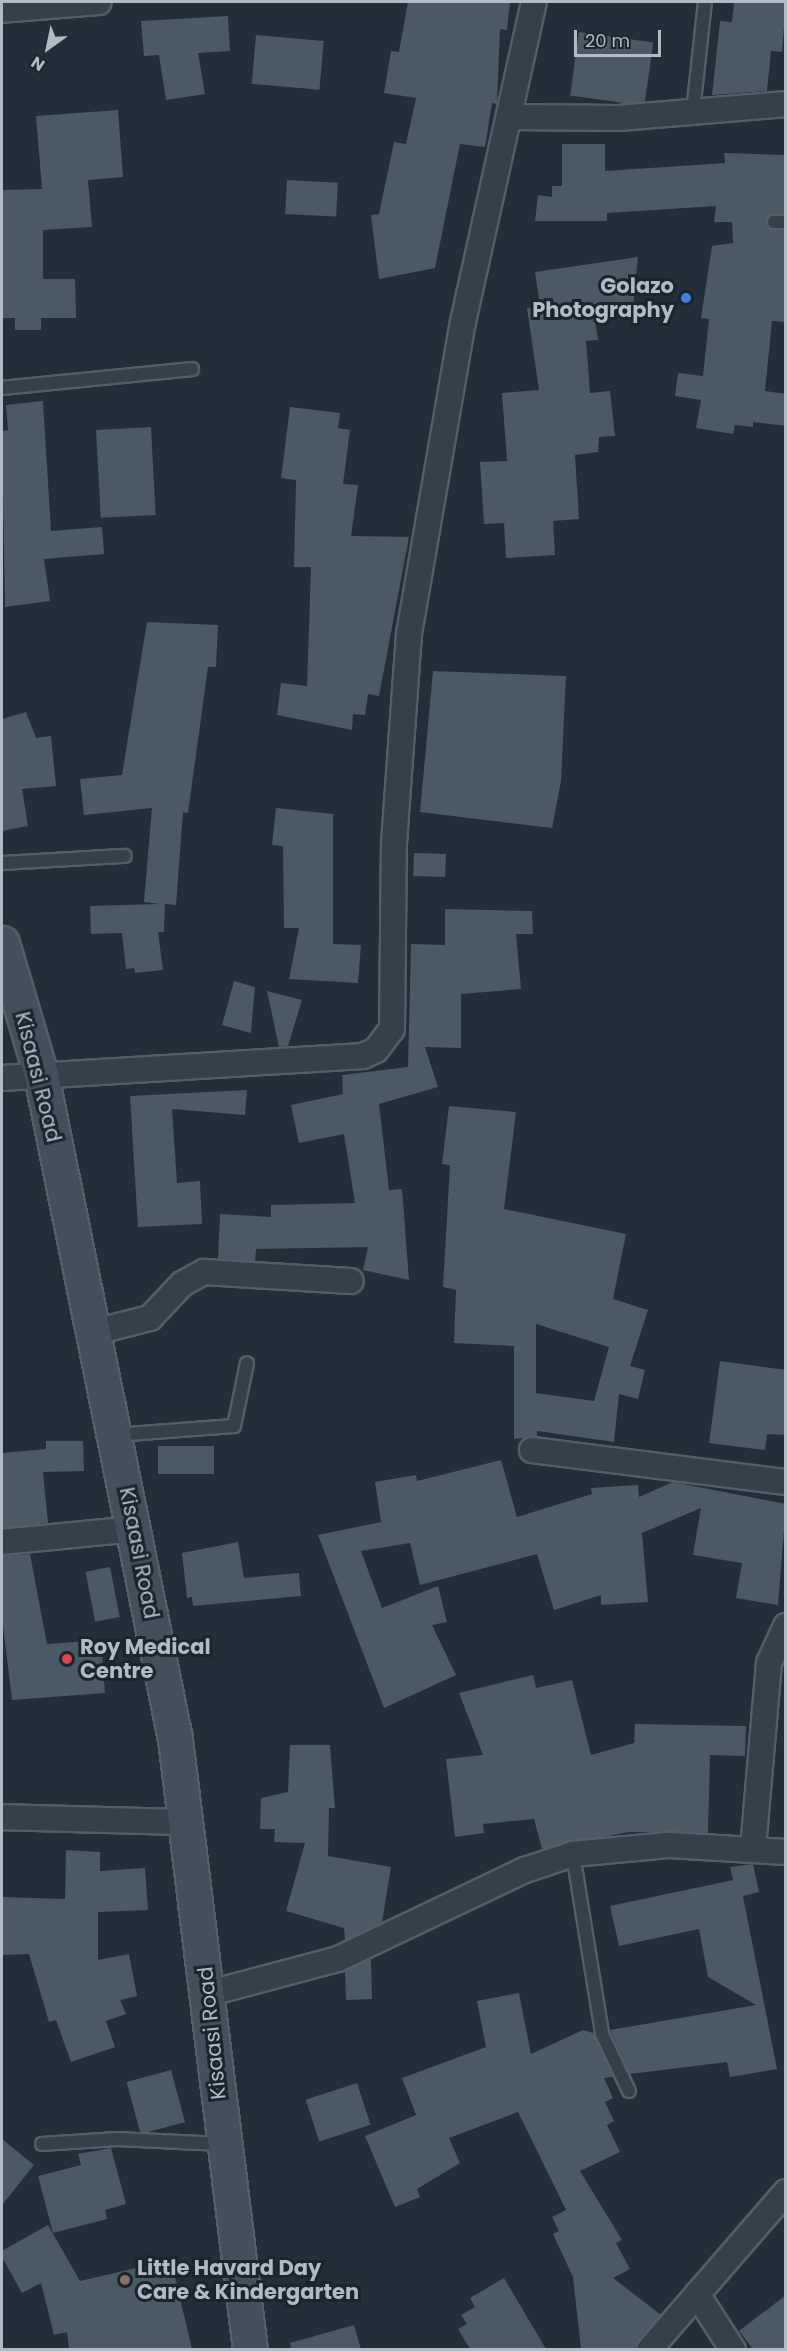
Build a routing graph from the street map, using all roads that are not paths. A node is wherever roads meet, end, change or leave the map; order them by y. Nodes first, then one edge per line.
1 (99, 2) edge
2 (534, 2) edge
3 (705, 2) edge
4 (2, 10) edge
5 (786, 104) edge
6 (693, 112) junction
7 (510, 117) junction
8 (192, 369) dead end
9 (2, 388) edge
10 (125, 856) dead end
11 (2, 863) edge
12 (2, 943) edge
13 (41, 1075) junction
14 (2, 1078) edge
15 (351, 1281) dead end
16 (91, 1333) junction
17 (247, 1363) dead end
18 (114, 1435) junction
19 (532, 1450) dead end
20 (786, 1482) edge
21 (135, 1529) junction
22 (2, 1542) edge
23 (786, 1626) edge
24 (2, 1817) edge
25 (186, 1822) junction
26 (753, 1849) junction
27 (786, 1852) edge
28 (573, 1854) junction
29 (210, 1993) junction
30 (629, 2091) dead end
31 (42, 2144) dead end
32 (224, 2144) junction
33 (786, 2192) edge
34 (697, 2294) junction
35 (247, 2349) edge
36 (649, 2349) edge
37 (733, 2349) edge

1 - 4 street
2 - 7 street
3 - 6 lane
5 - 6 street
6 - 7 street
7 - 13 street
8 - 9 lane
10 - 11 lane
12 - 13 main road, Kisaasi Road
13 - 14 street
13 - 16 main road, Kisaasi Road
15 - 16 street
16 - 18 main road, Kisaasi Road
17 - 18 lane
18 - 21 main road, Kisaasi Road
19 - 20 street
21 - 22 street
21 - 25 main road, Kisaasi Road
23 - 26 street
24 - 25 street
25 - 29 main road, Kisaasi Road
26 - 27 street
26 - 28 street
28 - 29 street
28 - 30 lane
29 - 32 main road, Kisaasi Road
31 - 32 lane
32 - 35 main road, Kisaasi Road
33 - 34 street
34 - 36 street
34 - 37 street

